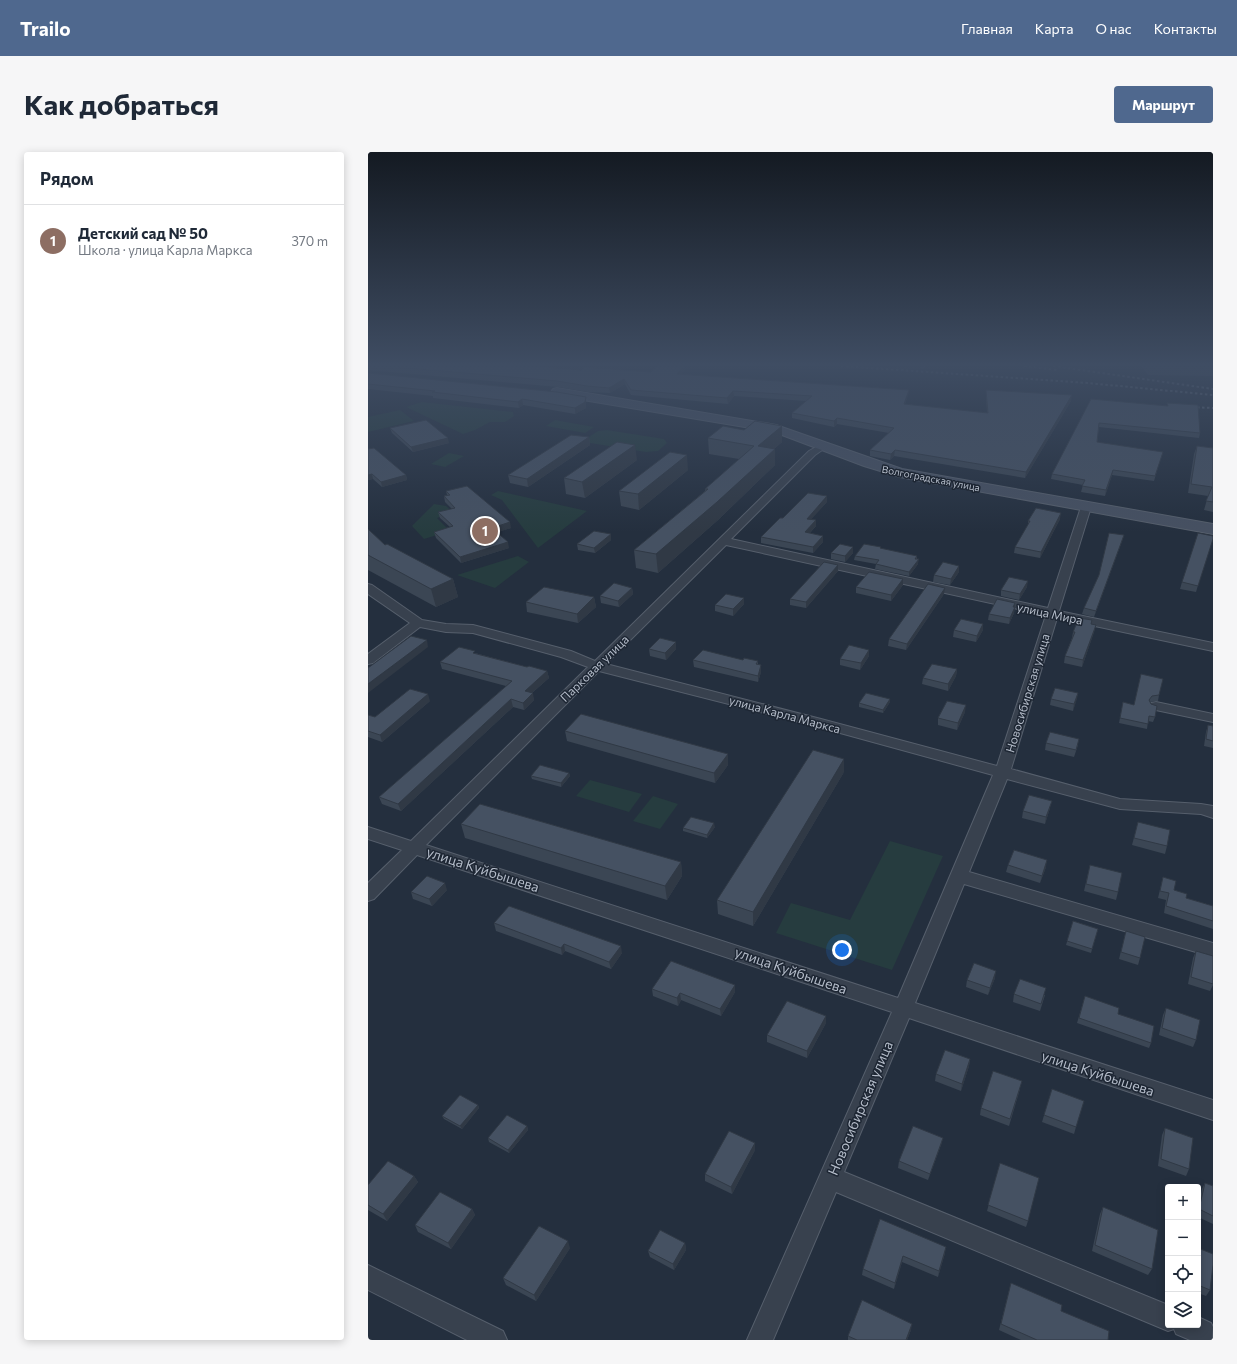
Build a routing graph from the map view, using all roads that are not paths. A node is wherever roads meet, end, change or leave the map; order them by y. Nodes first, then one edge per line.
1 (730, 421) edge
2 (823, 446) junction
3 (1086, 507) junction
4 (1213, 529) edge
5 (723, 541) junction
6 (368, 588) edge
7 (1052, 614) junction
8 (418, 623) junction
9 (1213, 647) edge
10 (368, 660) edge
11 (596, 666) junction
12 (1156, 706) edge
13 (1213, 718) edge
14 (1002, 773) junction
15 (1213, 812) edge
16 (368, 833) edge
17 (415, 847) junction
18 (960, 876) junction
19 (368, 894) edge
20 (1213, 950) edge
21 (903, 1009) junction
22 (1213, 1110) edge
23 (830, 1178) junction
24 (368, 1277) edge
25 (1165, 1317) edge
26 (494, 1340) edge
27 (760, 1340) edge

1 - 2 street, Волгоградская улица
2 - 3 street, Волгоградская улица
2 - 5 street, Парковая улица
3 - 4 street, Волгоградская улица
3 - 7 street, Новосибирская улица
5 - 7 street, улица Мира
5 - 11 street, Парковая улица
6 - 8 street, улица Карла Маркса
7 - 9 street, улица Мира
7 - 14 street, Новосибирская улица
8 - 10 street
8 - 11 street, улица Карла Маркса
11 - 14 street, улица Карла Маркса
11 - 17 street, Парковая улица
12 - 13 street
14 - 15 street, улица Карла Маркса
14 - 18 street, Новосибирская улица
16 - 17 street, улица Куйбышева
17 - 19 street, Парковая улица
17 - 21 street, улица Куйбышева
18 - 20 street
18 - 21 street, Новосибирская улица
21 - 22 street, улица Куйбышева
21 - 23 street, Новосибирская улица
23 - 25 street
23 - 27 street, Новосибирская улица
24 - 26 street

